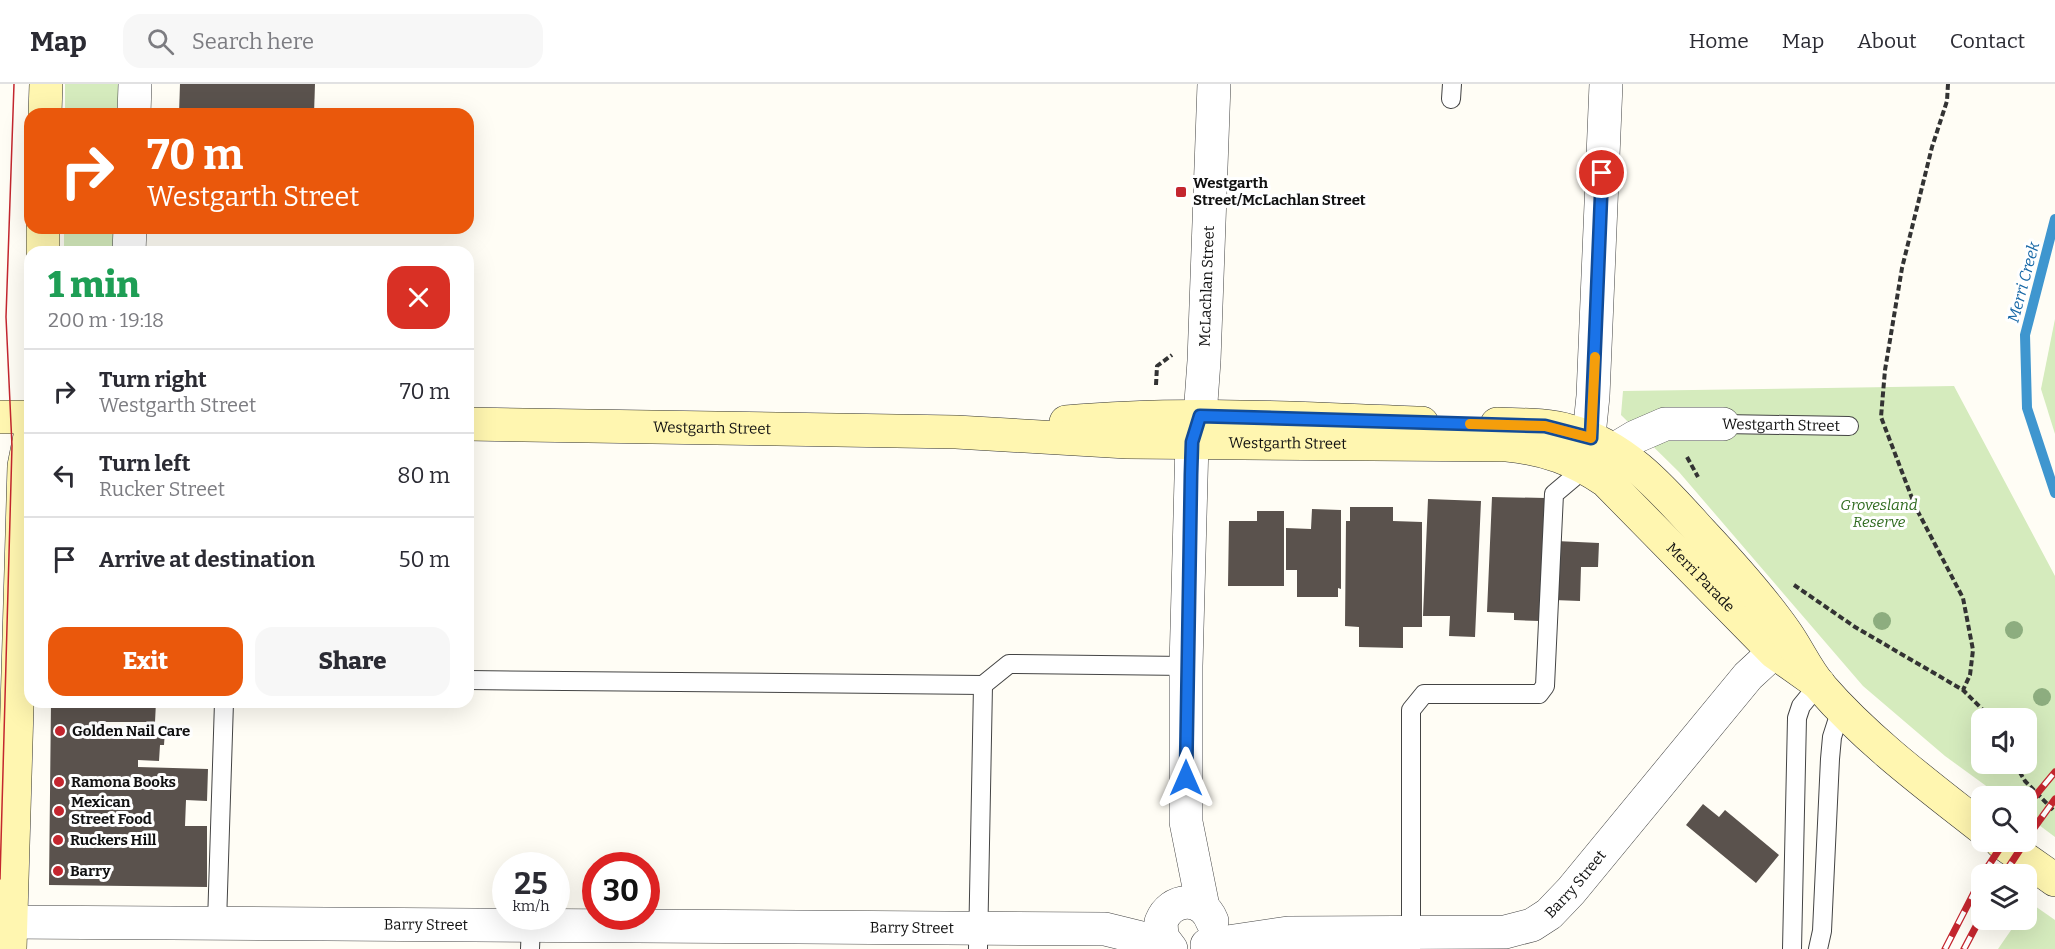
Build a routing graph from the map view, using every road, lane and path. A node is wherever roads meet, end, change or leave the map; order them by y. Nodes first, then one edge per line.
1 (46, 84) edge
2 (135, 84) edge
3 (1214, 84) edge
4 (1606, 84) edge
5 (1948, 84) edge
6 (45, 108) edge
7 (134, 108) edge
8 (1157, 366) dead end
9 (1156, 389) dead end
10 (0, 417) edge
11 (24, 417) edge
12 (474, 424) edge
13 (1723, 424) joint
14 (1849, 426) dead end
15 (1196, 429) junction
16 (1596, 452) junction
17 (1685, 454) dead end
18 (24, 466) edge
19 (1701, 481) dead end
20 (1787, 578) dead end
21 (1781, 644) junction
22 (1186, 666) junction
23 (474, 680) edge
24 (1819, 684) junction
25 (983, 685) junction
26 (1963, 690) junction
27 (224, 708) edge
28 (1841, 708) junction
29 (1981, 708) edge
30 (2021, 774) edge
31 (2055, 812) edge
32 (1971, 819) edge
33 (1186, 822) junction
34 (2015, 852) edge
35 (2055, 880) edge
36 (217, 923) junction
37 (1206, 930) edge
38 (7, 931) edge
39 (1168, 936) edge
40 (531, 937) edge
41 (978, 939) edge
42 (1411, 941) edge
43 (1792, 949) edge
44 (1818, 949) edge

1 - 6 main road
2 - 7 street
3 - 15 street, McLachlan Street
4 - 16 street
5 - 26 path
8 - 9 path
10 - 11 main road
12 - 15 main road, Westgarth Street
13 - 14 lane, Westgarth Street
13 - 16 street, Westgarth Street
15 - 16 main road, Westgarth Street
15 - 22 street, McLachlan Street
16 - 21 main road, Merri Parade
16 - 42 lane
17 - 19 path
18 - 38 main road
20 - 26 path
21 - 24 main road, Merri Parade
21 - 42 street, Barry Street
22 - 25 lane
22 - 33 street, McLachlan Street
23 - 25 lane
24 - 28 main road, Merri Parade
24 - 43 lane
25 - 41 lane
26 - 29 path
27 - 36 lane
28 - 32 main road, Merri Parade
28 - 44 lane
30 - 31 path
33 - 37 street, McLachlan Street
33 - 39 street, McLachlan Street
34 - 35 main road
36 - 38 street, Barry Street
36 - 40 street, Barry Street
37 - 39 street, Barry Street
37 - 42 street, Barry Street
39 - 41 street, Barry Street
40 - 41 street, Barry Street

